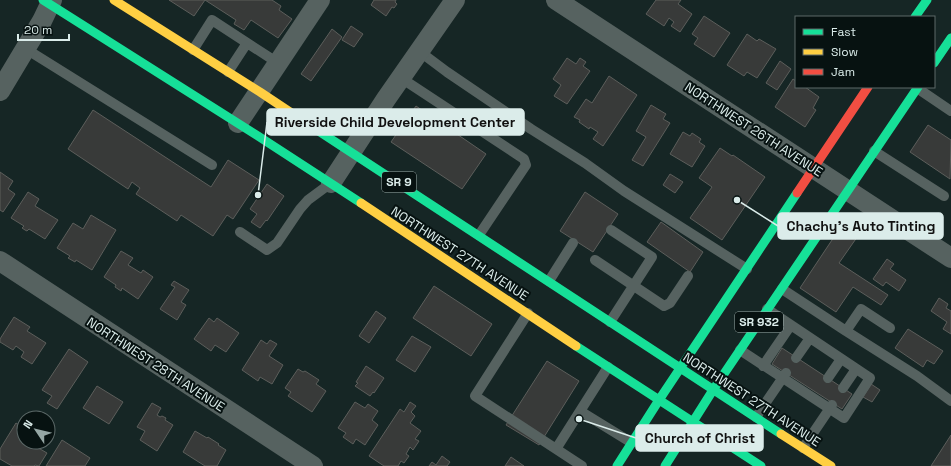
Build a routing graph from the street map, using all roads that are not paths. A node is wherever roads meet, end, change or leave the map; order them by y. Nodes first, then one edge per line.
1 (114, 0) edge
2 (320, 0) edge
3 (455, 0) edge
4 (556, 0) edge
5 (927, 0) edge
6 (48, 2) edge
7 (917, 16) edge
8 (951, 38) edge
9 (247, 43) junction
10 (26, 49) junction
11 (193, 50) junction
12 (419, 51) junction
13 (935, 62) edge
14 (278, 63) junction
15 (228, 72) junction
16 (401, 78) junction
17 (867, 88) edge
18 (918, 88) edge
19 (0, 91) edge
20 (260, 92) junction
21 (951, 112) edge
22 (238, 123) junction
23 (874, 151) junction
24 (352, 152) junction
25 (212, 165) dead end
26 (814, 168) junction
27 (331, 183) junction
28 (848, 191) junction
29 (944, 196) dead end
30 (611, 230) dead end
31 (240, 232) dead end
32 (479, 235) junction
33 (574, 243) dead end
34 (951, 258) edge
35 (595, 260) dead end
36 (0, 261) edge
37 (746, 270) junction
38 (688, 276) dead end
39 (549, 281) junction
40 (633, 286) junction
41 (782, 289) junction
42 (767, 309) junction
43 (528, 313) junction
44 (610, 322) junction
45 (791, 325) junction
46 (890, 328) dead end
47 (846, 331) junction
48 (810, 338) junction
49 (740, 350) junction
50 (796, 358) dead end
51 (841, 359) junction
52 (763, 366) junction
53 (608, 367) junction
54 (681, 368) junction
55 (856, 369) junction
56 (784, 376) junction
57 (828, 378) dead end
58 (843, 388) dead end
59 (713, 390) junction
60 (659, 400) junction
61 (951, 401) edge
62 (831, 406) junction
63 (580, 411) junction
64 (756, 417) junction
65 (692, 423) junction
66 (632, 444) junction
67 (803, 448) junction
68 (556, 449) junction
69 (313, 466) edge
70 (582, 466) edge
71 (617, 466) edge
72 (665, 466) edge
73 (761, 466) edge
74 (831, 466) edge

1 - 11 main road, NORTHWEST 27TH AVENUE / SR 9
2 - 14 street
3 - 12 street
4 - 26 street, NORTHWEST 26TH AVENUE
5 - 7 main road
6 - 10 street
6 - 22 main road, NORTHWEST 27TH AVENUE
8 - 13 main road
9 - 11 lane
9 - 14 lane
9 - 15 lane
10 - 19 street
10 - 25 lane
11 - 15 main road, NORTHWEST 27TH AVENUE / SR 9
12 - 16 street
12 - 37 lane
14 - 20 street
15 - 20 main road, NORTHWEST 27TH AVENUE / SR 9
16 - 24 street
16 - 32 lane
17 - 26 main road, SR 932
18 - 21 lane
18 - 23 main road, SR 932
20 - 22 street
20 - 24 main road, NORTHWEST 27TH AVENUE / SR 9
22 - 27 main road, NORTHWEST 27TH AVENUE
23 - 28 main road, SR 932
23 - 29 lane
24 - 27 street
24 - 32 main road, NORTHWEST 27TH AVENUE / SR 9
26 - 28 street, NORTHWEST 26TH AVENUE
26 - 37 main road, SR 932
27 - 31 lane
27 - 43 main road, NORTHWEST 27TH AVENUE
28 - 34 street, NORTHWEST 26TH AVENUE
28 - 41 main road, SR 932
30 - 40 lane
32 - 39 main road, NORTHWEST 27TH AVENUE / SR 9
33 - 39 lane
35 - 40 lane
36 - 69 street, NORTHWEST 28TH AVENUE
37 - 54 main road, SR 932
38 - 40 lane
39 - 44 main road, NORTHWEST 27TH AVENUE / SR 9
40 - 44 lane
41 - 42 main road, SR 932
41 - 47 lane
42 - 45 lane
42 - 49 main road, SR 932
43 - 53 main road, NORTHWEST 27TH AVENUE
43 - 68 lane
44 - 54 main road, NORTHWEST 27TH AVENUE / SR 9
45 - 48 lane
45 - 52 lane
46 - 47 lane
47 - 61 lane
48 - 50 lane
48 - 51 lane
49 - 52 lane
49 - 59 main road, SR 932
51 - 55 lane
51 - 57 lane
52 - 56 lane
53 - 60 main road, NORTHWEST 27TH AVENUE
53 - 63 lane
54 - 59 main road, NORTHWEST 27TH AVENUE / SR 9
54 - 60 main road, SR 932
55 - 58 lane
55 - 62 lane
56 - 62 lane
56 - 64 lane
59 - 64 main road, NORTHWEST 27TH AVENUE / SR 9
59 - 65 main road, SR 932
60 - 65 main road, NORTHWEST 27TH AVENUE
60 - 66 main road, SR 932
62 - 67 lane
63 - 66 lane
63 - 68 lane
64 - 67 main road, NORTHWEST 27TH AVENUE / SR 9
65 - 72 main road, SR 932
65 - 73 main road, NORTHWEST 27TH AVENUE
66 - 71 main road, SR 932
67 - 74 main road, NORTHWEST 27TH AVENUE / SR 9
68 - 70 lane

